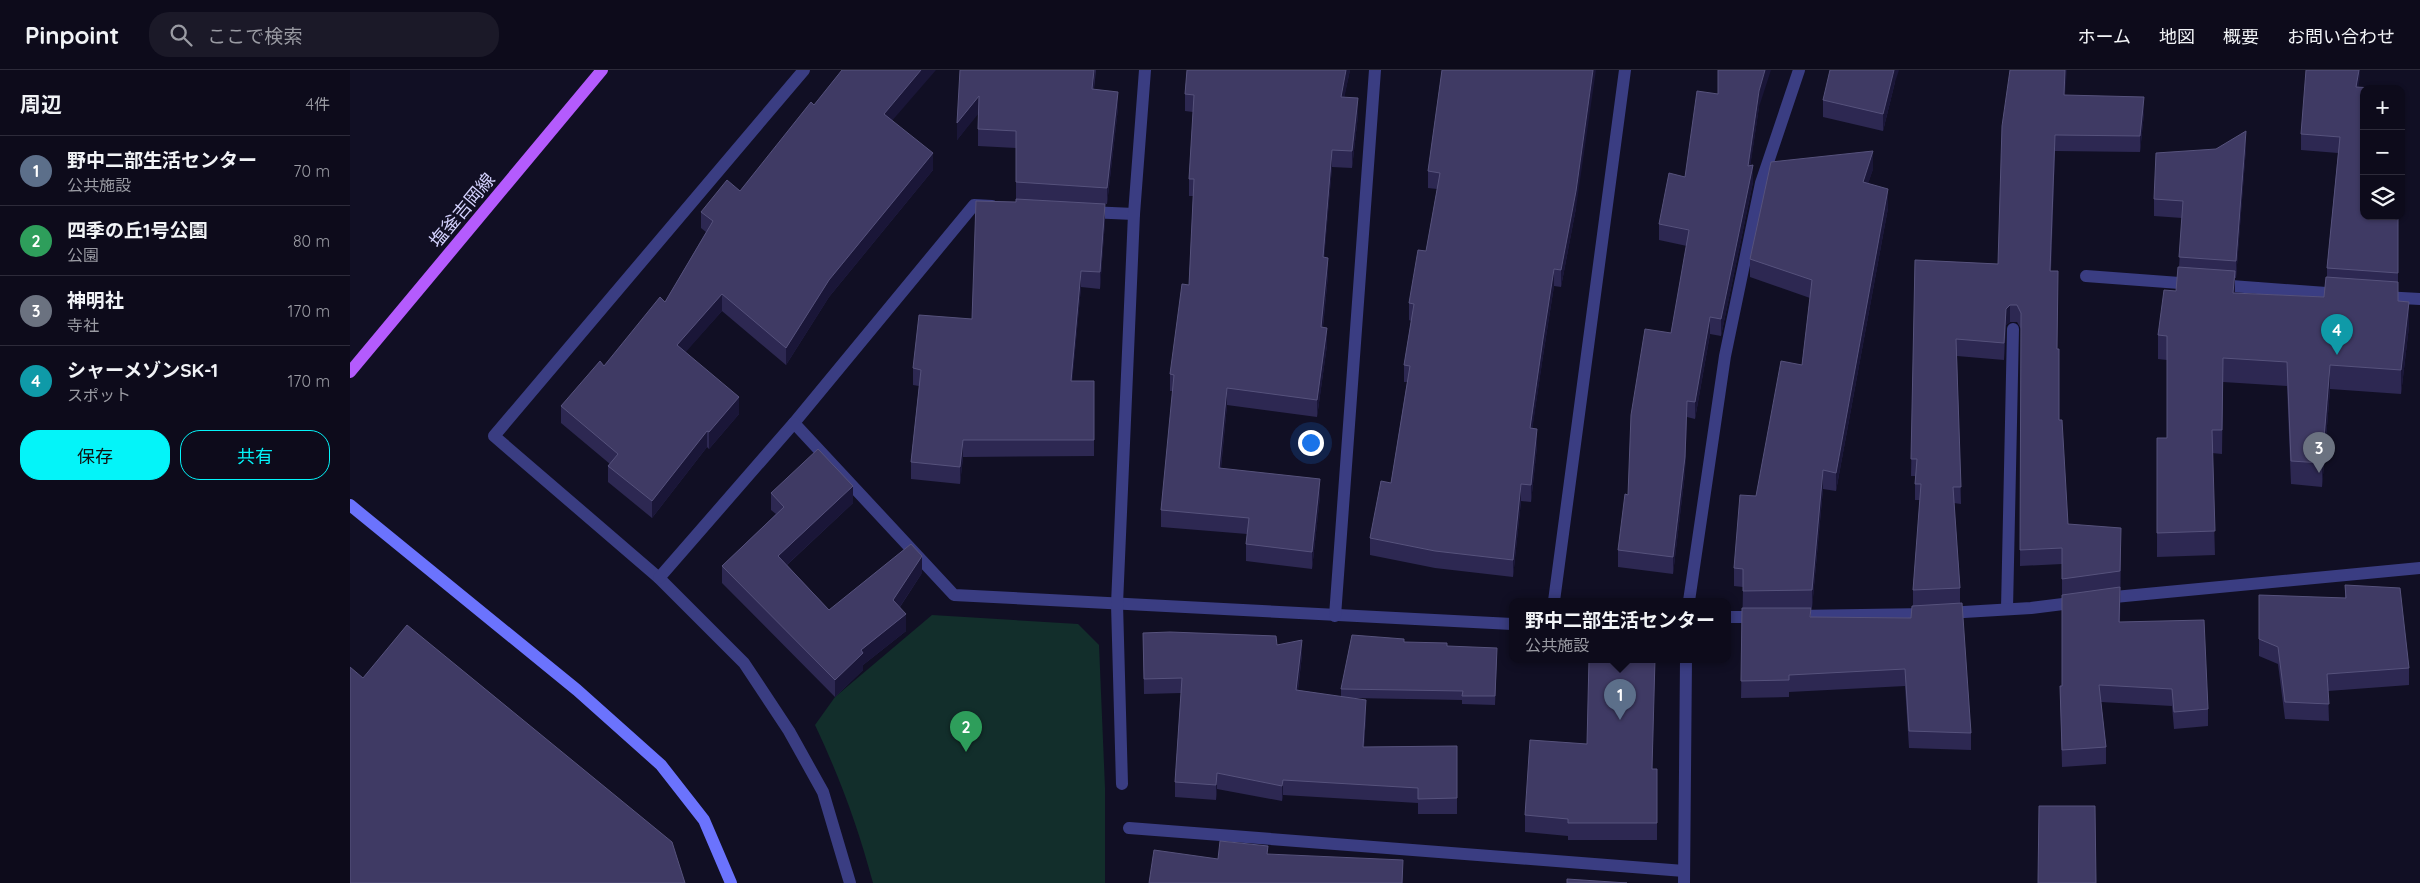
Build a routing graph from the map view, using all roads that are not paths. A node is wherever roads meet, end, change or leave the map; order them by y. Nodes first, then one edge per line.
1 (602, 70) edge
2 (804, 70) edge
3 (1145, 70) edge
4 (1376, 70) edge
5 (1625, 70) edge
6 (1799, 70) edge
7 (1002, 207) edge
8 (1078, 211) edge
9 (1134, 214) junction
10 (2086, 276) dead end
11 (2351, 294) edge
12 (2371, 296) edge
13 (2420, 299) edge
14 (2013, 329) dead end
15 (350, 372) edge
16 (794, 423) junction
17 (350, 505) edge
18 (2420, 568) edge
19 (659, 578) junction
20 (1554, 598) edge
21 (1689, 598) edge
22 (1117, 604) junction
23 (2007, 609) junction
24 (1335, 616) junction
25 (1767, 616) edge
26 (1786, 616) edge
27 (1731, 617) edge
28 (1509, 624) edge
29 (1686, 663) edge
30 (1122, 784) dead end
31 (1129, 828) dead end
32 (1684, 877) edge
33 (731, 883) edge
34 (850, 883) edge

1 - 15 main road, 塩釜吉岡線
2 - 19 street
3 - 9 street
4 - 24 street
5 - 20 street
6 - 21 street
7 - 16 street
8 - 9 street
9 - 22 street
10 - 11 street
12 - 13 street
14 - 23 street
16 - 19 street
16 - 22 street
17 - 33 street
18 - 23 street
19 - 34 street
22 - 24 street
22 - 30 street
23 - 26 street
24 - 28 street
25 - 27 street
29 - 32 street
31 - 32 street

